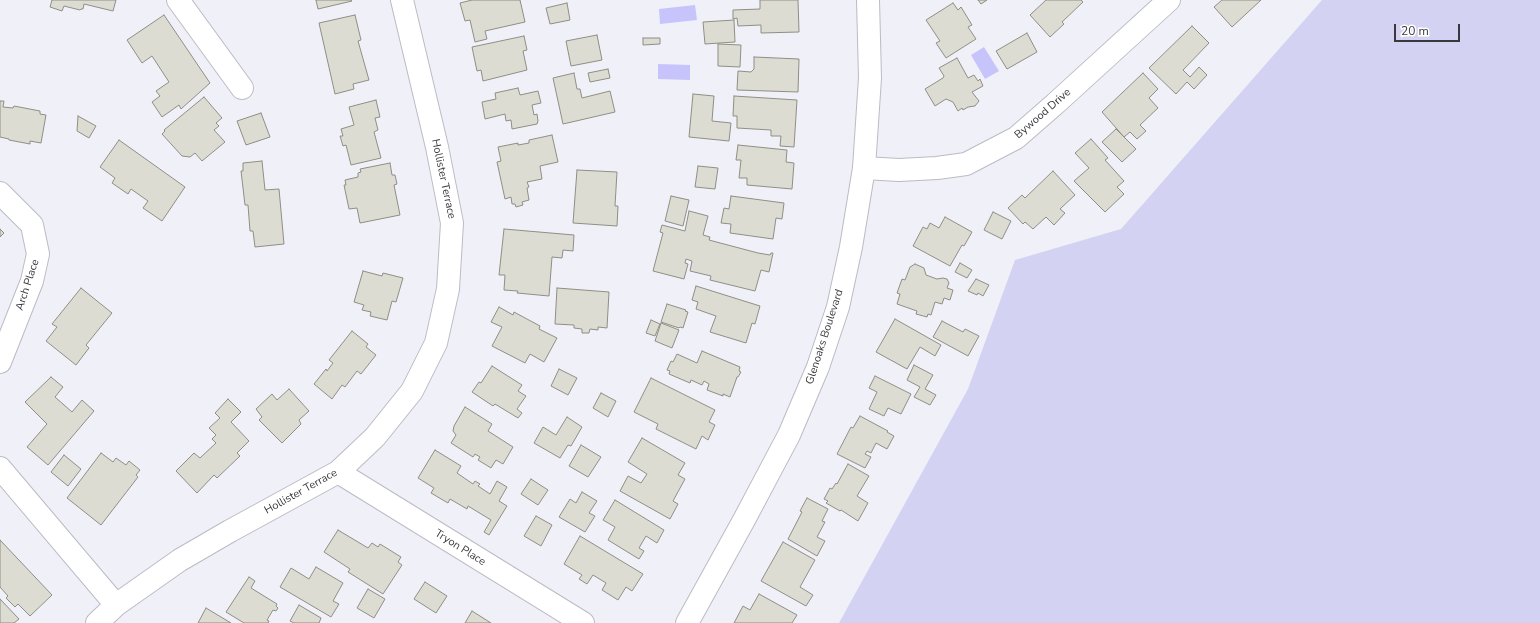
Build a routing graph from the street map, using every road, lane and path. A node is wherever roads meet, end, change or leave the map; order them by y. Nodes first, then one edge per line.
1 (178, 0) edge
2 (402, 0) edge
3 (868, 0) edge
4 (1169, 0) edge
5 (242, 88) dead end
6 (864, 168) junction
7 (0, 193) edge
8 (0, 362) edge
9 (0, 468) edge
10 (338, 472) junction
11 (116, 605) junction
12 (97, 623) edge
13 (583, 623) edge
14 (687, 623) edge

1 - 5 street
2 - 10 street, Hollister Terrace
3 - 6 street, Glenoaks Boulevard
4 - 6 street, Bywood Drive
6 - 14 street, Glenoaks Boulevard
7 - 8 street, Arch Place
9 - 11 street
10 - 11 street, Hollister Terrace
10 - 13 street, Tryon Place
11 - 12 street, Hollister Terrace

